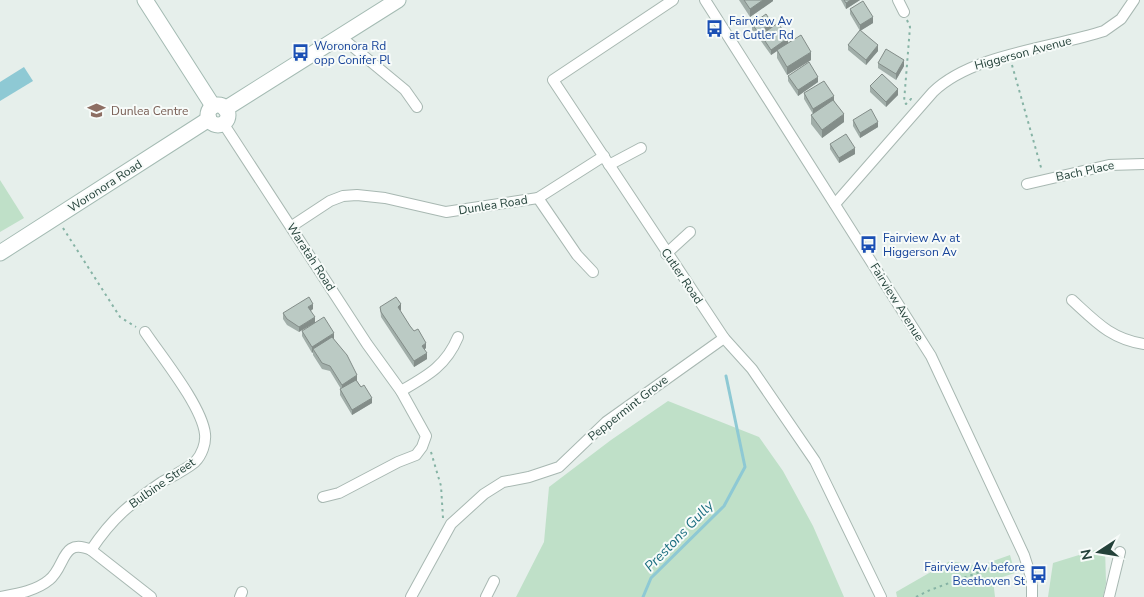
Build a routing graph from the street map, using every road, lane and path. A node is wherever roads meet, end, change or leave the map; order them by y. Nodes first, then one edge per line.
1 (145, 0) edge
2 (673, 0) edge
3 (705, 0) edge
4 (898, 0) edge
5 (1134, 0) edge
6 (1139, 0) edge
7 (391, 2) edge
8 (1144, 2) edge
9 (904, 12) joint
10 (341, 37) junction
11 (1010, 56) junction
12 (417, 107) dead end
13 (920, 107) junction
14 (218, 114) junction
15 (641, 148) dead end
16 (606, 160) junction
17 (1144, 164) edge
18 (1044, 180) junction
19 (1026, 184) dead end
20 (538, 198) junction
21 (835, 204) junction
22 (56, 218) junction
23 (292, 226) junction
24 (690, 232) dead end
25 (0, 253) edge
26 (666, 254) junction
27 (594, 272) dead end
28 (1072, 300) dead end
29 (145, 332) joint
30 (458, 337) dead end
31 (724, 338) junction
32 (1144, 344) edge
33 (400, 391) junction
34 (426, 436) junction
35 (323, 497) dead end
36 (451, 524) junction
37 (91, 550) junction
38 (1120, 552) dead end
39 (1013, 560) dead end
40 (494, 581) dead end
41 (0, 597) edge
42 (151, 597) edge
43 (411, 597) edge
44 (486, 597) edge
45 (881, 597) edge
46 (916, 597) edge
47 (1032, 597) edge
48 (1109, 597) edge

1 - 14 street, Waratah Road
2 - 16 street, Cutler Road
3 - 21 street, Fairview Avenue
4 - 9 street
5 - 11 street, Higgerson Avenue
6 - 8 street
7 - 10 street, Woronora Road
9 - 13 path
10 - 12 street
10 - 14 street, Woronora Road
11 - 13 street, Higgerson Avenue
11 - 18 path
13 - 21 street, Higgerson Avenue
14 - 22 street, Woronora Road
14 - 23 street, Waratah Road
15 - 16 street, Dunlea Road
16 - 20 street, Dunlea Road
16 - 26 street, Cutler Road
17 - 18 street, Bach Place
18 - 19 street, Bach Place
20 - 23 street, Dunlea Road
20 - 27 street
21 - 47 street, Fairview Avenue
22 - 25 street, Woronora Road
22 - 29 path
23 - 33 street, Waratah Road
24 - 26 street
26 - 31 street, Cutler Road
28 - 32 street
29 - 37 street, Bulbine Street
30 - 33 street
31 - 36 street, Peppermint Grove
31 - 45 street, Cutler Road
33 - 34 street, Waratah Road
34 - 35 street
34 - 36 path
36 - 43 street, Peppermint Grove
37 - 41 street
37 - 42 street
38 - 48 street
39 - 46 path
40 - 44 street

